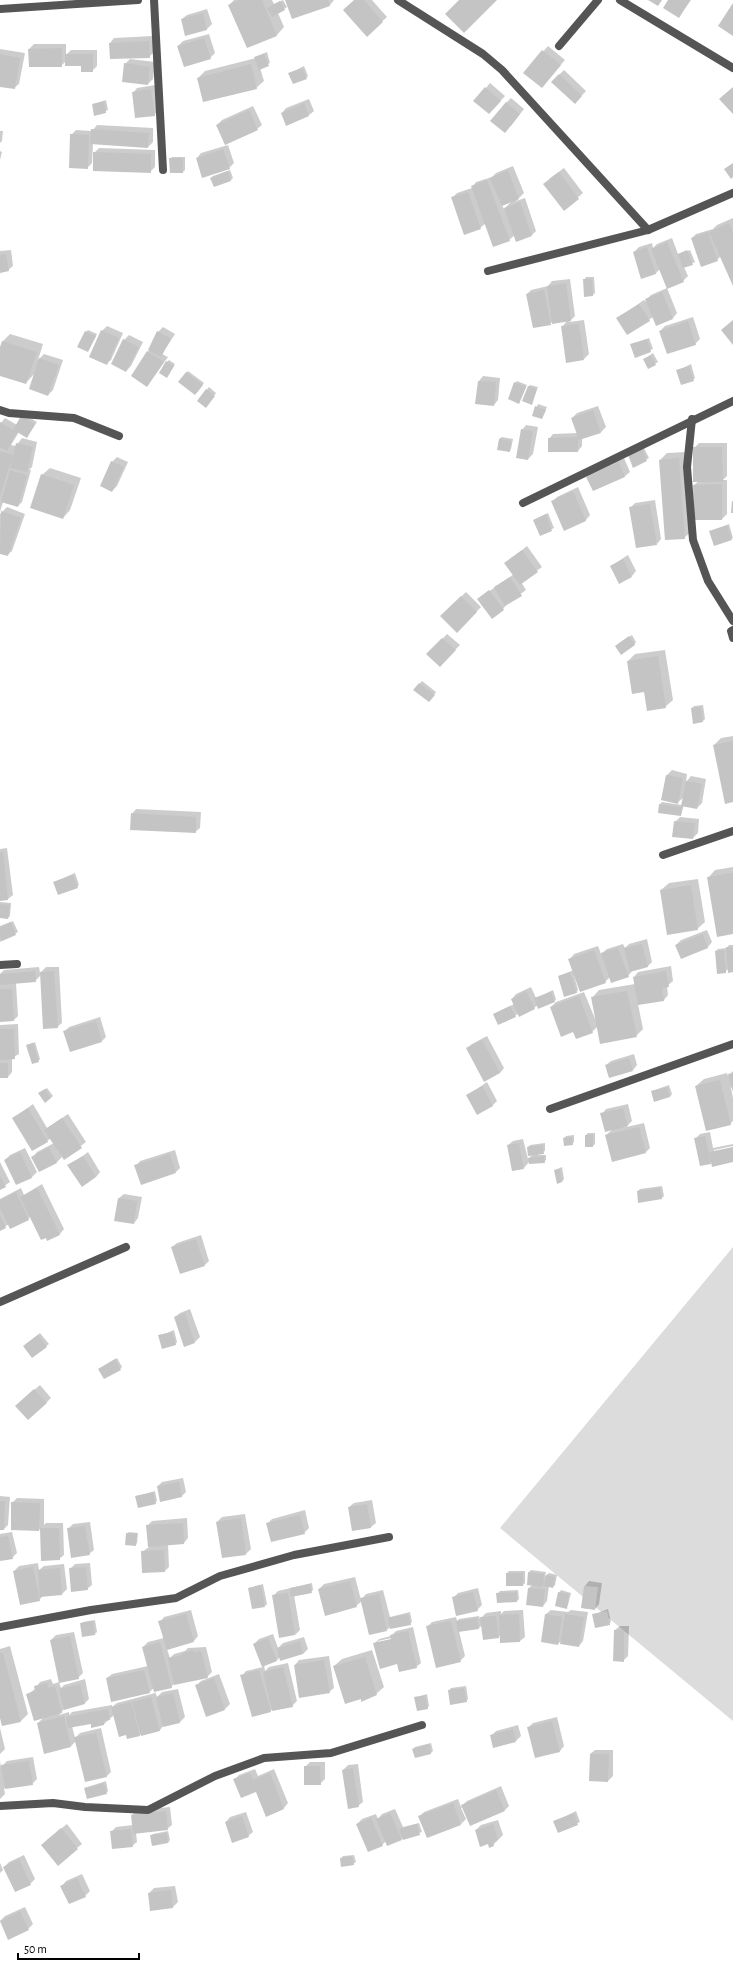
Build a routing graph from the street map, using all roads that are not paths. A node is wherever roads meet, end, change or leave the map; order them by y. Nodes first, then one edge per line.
1 (138, 0) edge
2 (154, 0) edge
3 (398, 0) edge
4 (598, 0) edge
5 (620, 0) edge
6 (0, 9) edge
7 (559, 46) dead end
8 (733, 68) edge
9 (163, 170) dead end
10 (733, 193) edge
11 (648, 230) junction
12 (488, 271) dead end
13 (733, 401) edge
14 (0, 410) edge
15 (692, 420) junction
16 (119, 436) dead end
17 (523, 503) dead end
18 (733, 621) edge
19 (733, 630) edge
20 (733, 638) edge
21 (733, 831) edge
22 (663, 855) dead end
23 (17, 964) dead end
24 (0, 965) edge
25 (733, 1044) edge
26 (550, 1109) dead end
27 (126, 1247) dead end
28 (0, 1302) edge
29 (389, 1537) dead end
30 (0, 1627) edge
31 (422, 1725) dead end
32 (0, 1806) edge

1 - 6 street
2 - 9 street
3 - 11 street
4 - 7 street
5 - 8 street
10 - 11 street
11 - 12 street
13 - 15 street
14 - 16 street
15 - 17 street
15 - 18 street
19 - 20 street
21 - 22 street
23 - 24 street
25 - 26 street
27 - 28 street
29 - 30 street
31 - 32 street

